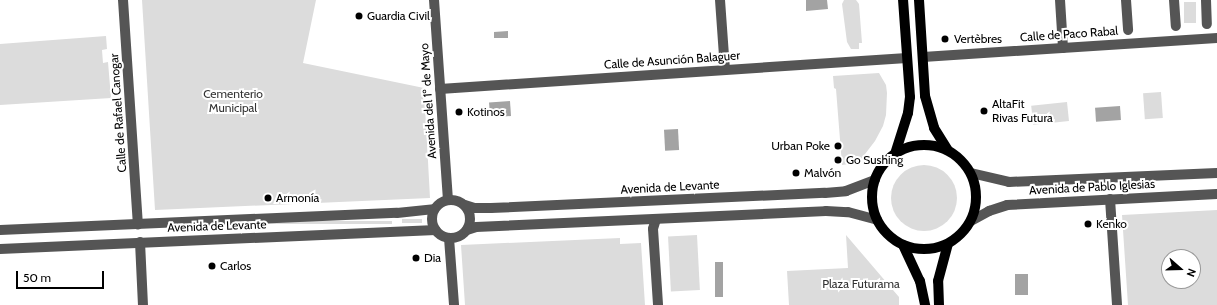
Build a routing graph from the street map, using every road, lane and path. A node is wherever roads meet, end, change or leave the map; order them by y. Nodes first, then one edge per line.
1 (123, 0) edge
2 (434, 0) edge
3 (720, 0) edge
4 (903, 0) edge
5 (919, 0) edge
6 (1060, 0) edge
7 (1126, 0) edge
8 (1174, 0) edge
9 (1206, 0) edge
10 (1207, 24) dead end
11 (1176, 26) dead end
12 (1128, 30) dead end
13 (1217, 38) edge
14 (1063, 48) junction
15 (923, 57) junction
16 (907, 58) junction
17 (725, 70) junction
18 (440, 89) junction
19 (947, 149) junction
20 (895, 154) junction
21 (971, 173) junction
22 (1217, 173) edge
23 (875, 180) junction
24 (1217, 194) edge
25 (1110, 199) junction
26 (448, 200) junction
27 (465, 205) junction
28 (434, 209) junction
29 (656, 219) junction
30 (877, 220) junction
31 (971, 221) junction
32 (138, 224) junction
33 (0, 230) edge
34 (436, 230) junction
35 (467, 230) junction
36 (449, 238) junction
37 (140, 242) junction
38 (948, 244) junction
39 (903, 245) junction
40 (0, 249) edge
41 (143, 305) edge
42 (454, 305) edge
43 (658, 305) edge
44 (925, 305) edge
45 (939, 305) edge
46 (1117, 305) edge

1 - 32 street, Calle de Rafael Canogar
2 - 18 street, Avenida del 1º de Mayo
3 - 17 street
4 - 16 main road
5 - 15 main road
6 - 14 street
7 - 12 street
8 - 11 street
9 - 10 street
13 - 14 street, Calle de Paco Rabal
14 - 15 street, Calle de Paco Rabal
15 - 19 main road
16 - 17 street, Calle de Asunción Balaguer
16 - 20 main road
17 - 18 street, Calle de Asunción Balaguer
18 - 26 street, Avenida del 1º de Mayo
19 - 20 main road
19 - 21 main road
20 - 23 main road
21 - 22 street, Avenida de Pablo Iglesias
21 - 31 main road
23 - 27 street, Avenida de Levante
23 - 30 main road
24 - 25 street, Avenida de Pablo Iglesias
25 - 31 street, Avenida de Pablo Iglesias
25 - 46 street
26 - 27 street
26 - 28 street
27 - 35 street
28 - 32 street, Avenida de Levante
28 - 34 street
29 - 30 street
29 - 35 street
29 - 43 street
30 - 39 main road
31 - 38 main road
32 - 33 street, Avenida de Levante
34 - 36 street
34 - 37 street, Avenida de Levante
35 - 36 street
36 - 42 street
37 - 40 street, Avenida de Levante
37 - 41 street
38 - 39 main road
38 - 45 main road
39 - 44 main road

